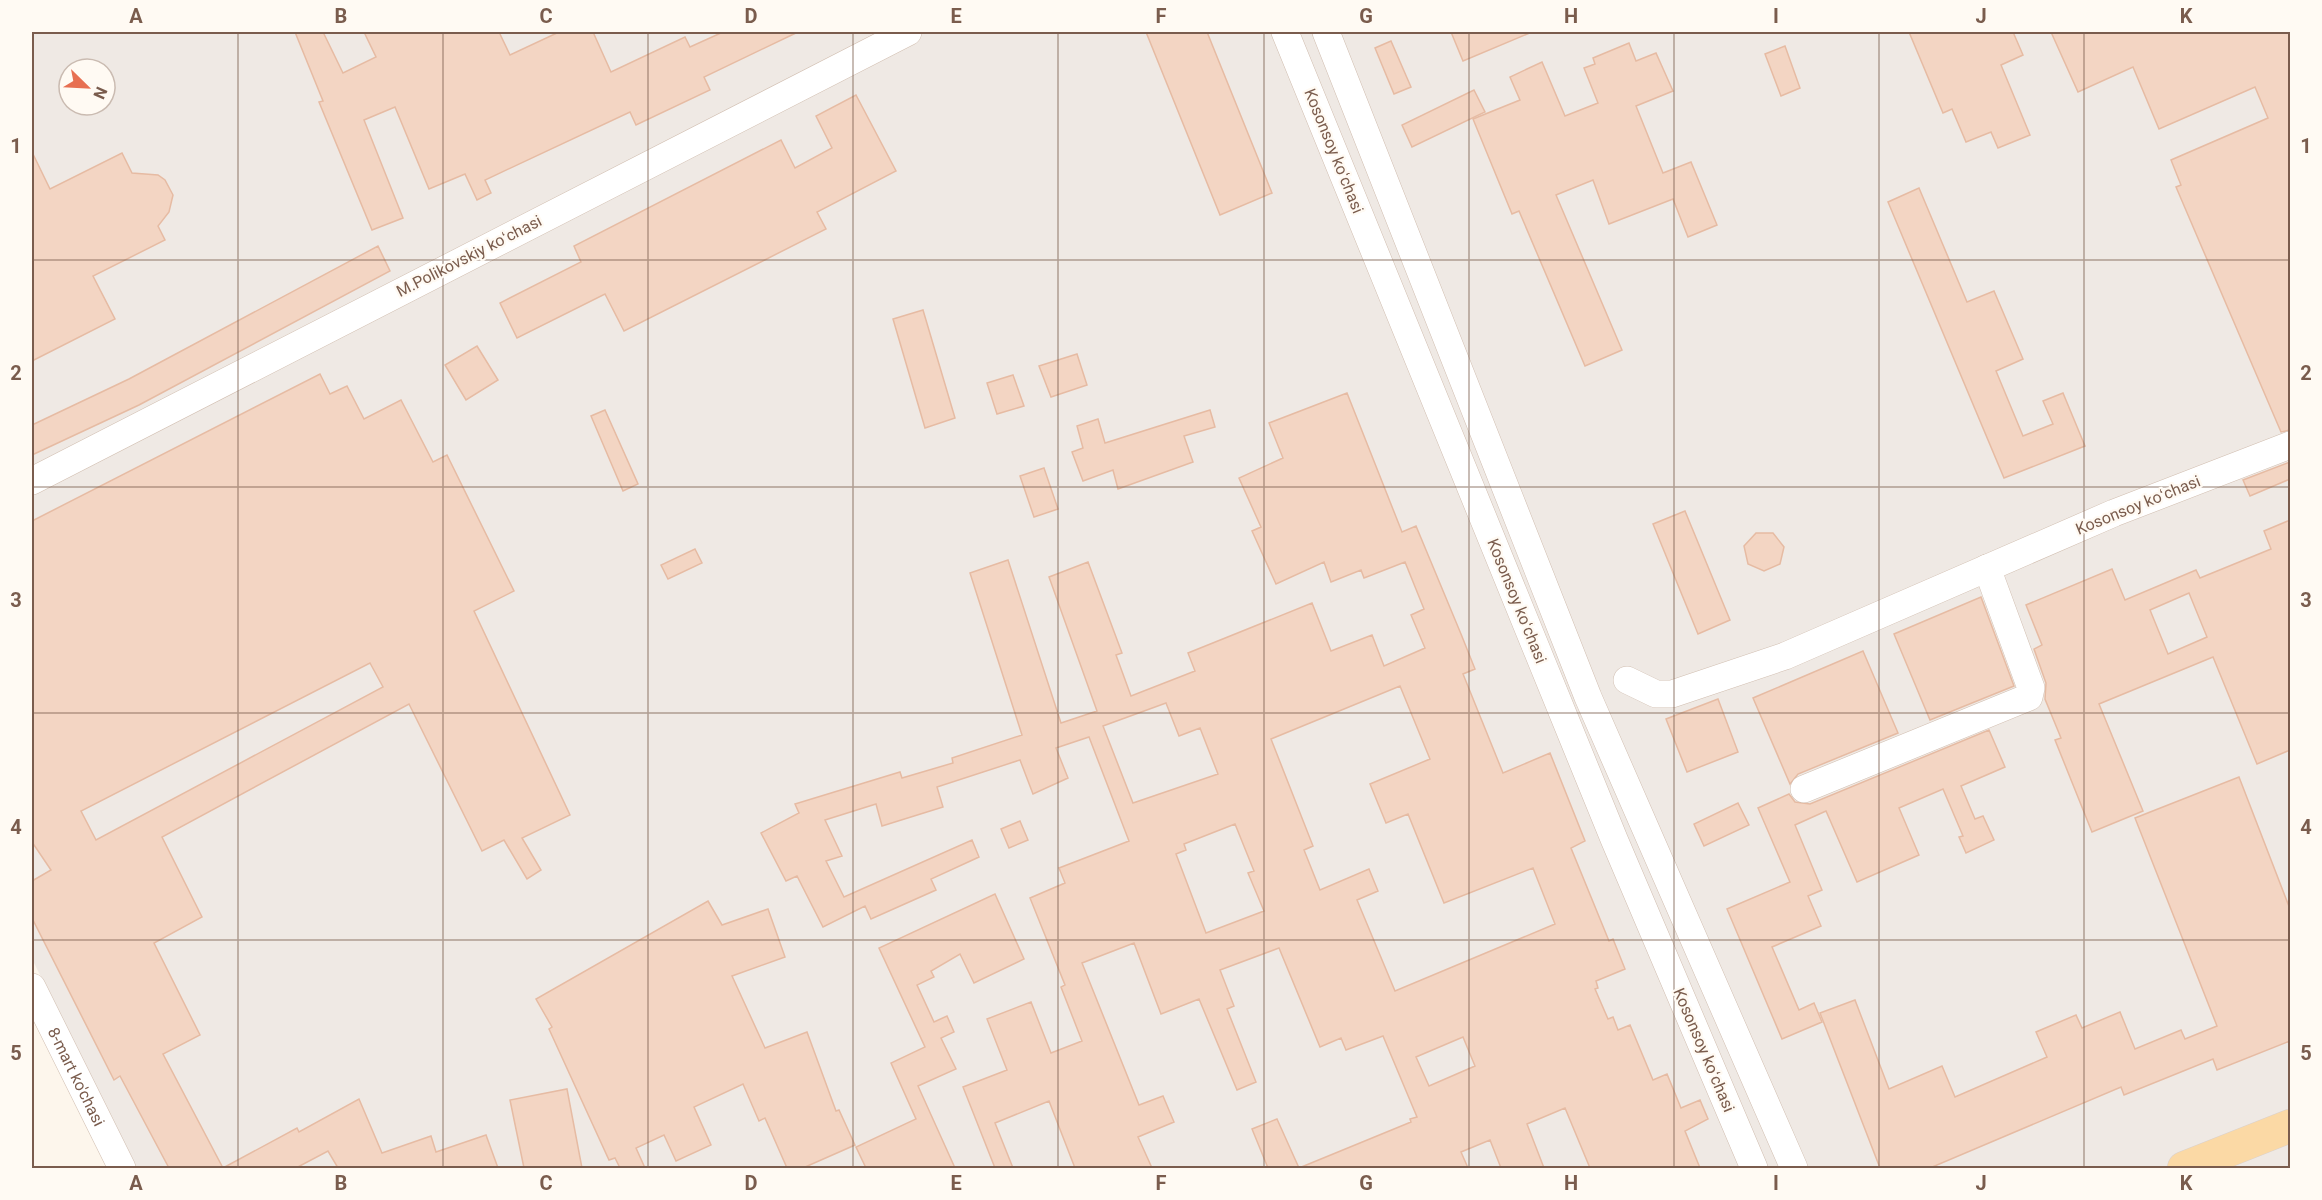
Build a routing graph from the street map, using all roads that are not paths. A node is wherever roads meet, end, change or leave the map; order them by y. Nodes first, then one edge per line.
1 (908, 32) edge
2 (1285, 32) edge
3 (1326, 32) edge
4 (2290, 445) edge
5 (32, 481) edge
6 (1988, 568) junction
7 (1627, 680) dead end
8 (1804, 789) dead end
9 (32, 987) edge
10 (2290, 1126) edge
11 (122, 1168) edge
12 (1754, 1168) edge
13 (1794, 1168) edge
14 (2184, 1168) edge

1 - 5 street, M.Polikovskiy koʻchasi
2 - 12 street, Kosonsoy koʻchasi
3 - 13 street, Kosonsoy koʻchasi
4 - 6 street, Kosonsoy koʻchasi
6 - 7 street, Kosonsoy koʻchasi
6 - 8 street
9 - 11 street, 8-mart ko'chasi
10 - 14 main road

